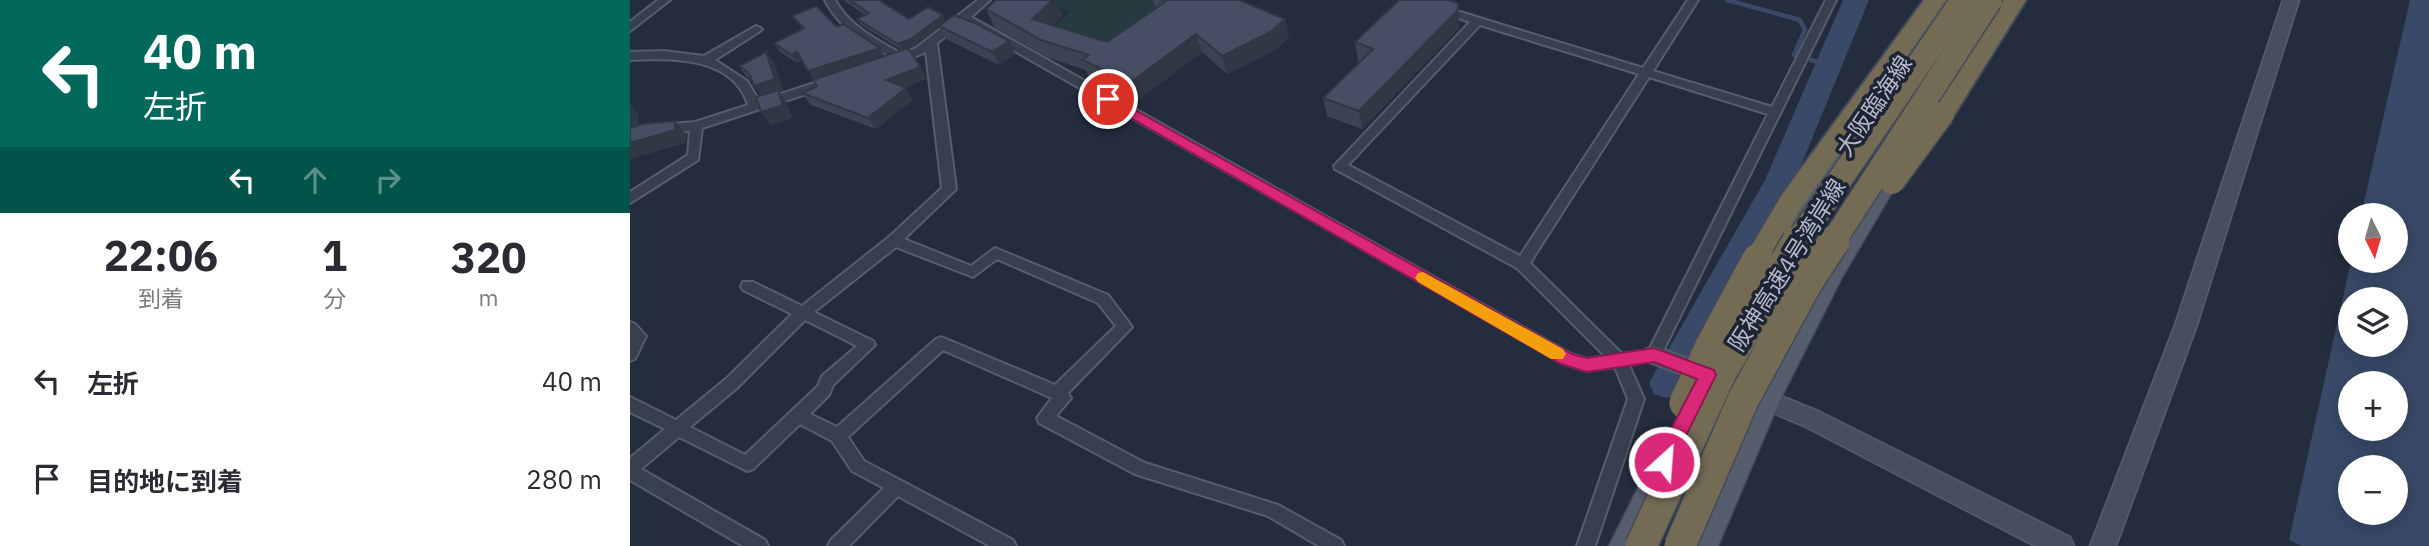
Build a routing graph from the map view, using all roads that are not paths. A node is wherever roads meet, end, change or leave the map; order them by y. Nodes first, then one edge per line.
1 (665, 0) edge
2 (830, 0) edge
3 (985, 0) edge
4 (1410, 0) edge
5 (1693, 0) edge
6 (1832, 0) edge
7 (1935, 0) edge
8 (1947, 0) edge
9 (1963, 0) edge
10 (1990, 0) edge
11 (2003, 0) edge
12 (2015, 0) edge
13 (2291, 0) edge
14 (963, 17) junction
15 (1477, 21) junction
16 (630, 28) edge
17 (756, 29) dead end
18 (930, 43) junction
19 (630, 55) edge
20 (901, 58) junction
21 (706, 60) junction
22 (881, 65) edge
23 (1644, 72) junction
24 (844, 77) edge
25 (755, 107) junction
26 (1776, 112) junction
27 (696, 126) junction
28 (630, 138) edge
29 (630, 198) edge
30 (894, 241) junction
31 (1522, 264) junction
32 (748, 286) dead end
33 (803, 313) junction
34 (630, 328) edge
35 (630, 355) edge
36 (1654, 355) junction
37 (1619, 360) junction
38 (1707, 375) junction
39 (1057, 393) junction
40 (1766, 400) junction
41 (630, 404) edge
42 (798, 415) junction
43 (676, 429) junction
44 (838, 436) junction
45 (630, 469) edge
46 (896, 487) junction
47 (759, 546) edge
48 (836, 546) edge
49 (1007, 546) edge
50 (1335, 546) edge
51 (1586, 546) edge
52 (1623, 546) edge
53 (1630, 546) edge
54 (1641, 546) edge
55 (1681, 546) edge
56 (1704, 546) edge
57 (2061, 546) edge
58 (2103, 546) edge

1 - 16 street
2 - 20 street
3 - 14 street
4 - 15 street
5 - 23 street
6 - 26 street
7 - 53 highway, bridge
8 - 38 main road, 大阪臨海線
9 - 54 highway, 阪神高速4号湾岸線, bridge
10 - 55 highway, 阪神高速4号湾岸線, bridge
11 - 40 main road
12 - 55 highway, bridge
13 - 58 street
14 - 18 street
14 - 37 street
15 - 23 street
15 - 31 street
17 - 21 street
18 - 20 street
18 - 30 street
19 - 21 street
20 - 22 street
21 - 25 street
23 - 26 street
23 - 31 street
24 - 25 street
25 - 27 street
26 - 36 street
27 - 28 street
27 - 29 street
30 - 33 street
30 - 39 street
31 - 37 street
32 - 33 street
33 - 42 street
33 - 43 street
34 - 35 street
36 - 37 street
36 - 38 street
37 - 51 street
38 - 40 street
38 - 52 main road, 大阪臨海線
39 - 44 street
39 - 50 street
40 - 56 main road
40 - 57 street
41 - 43 street
42 - 43 street
42 - 44 street
43 - 45 street
44 - 46 street
45 - 47 street
46 - 48 street
46 - 49 street

